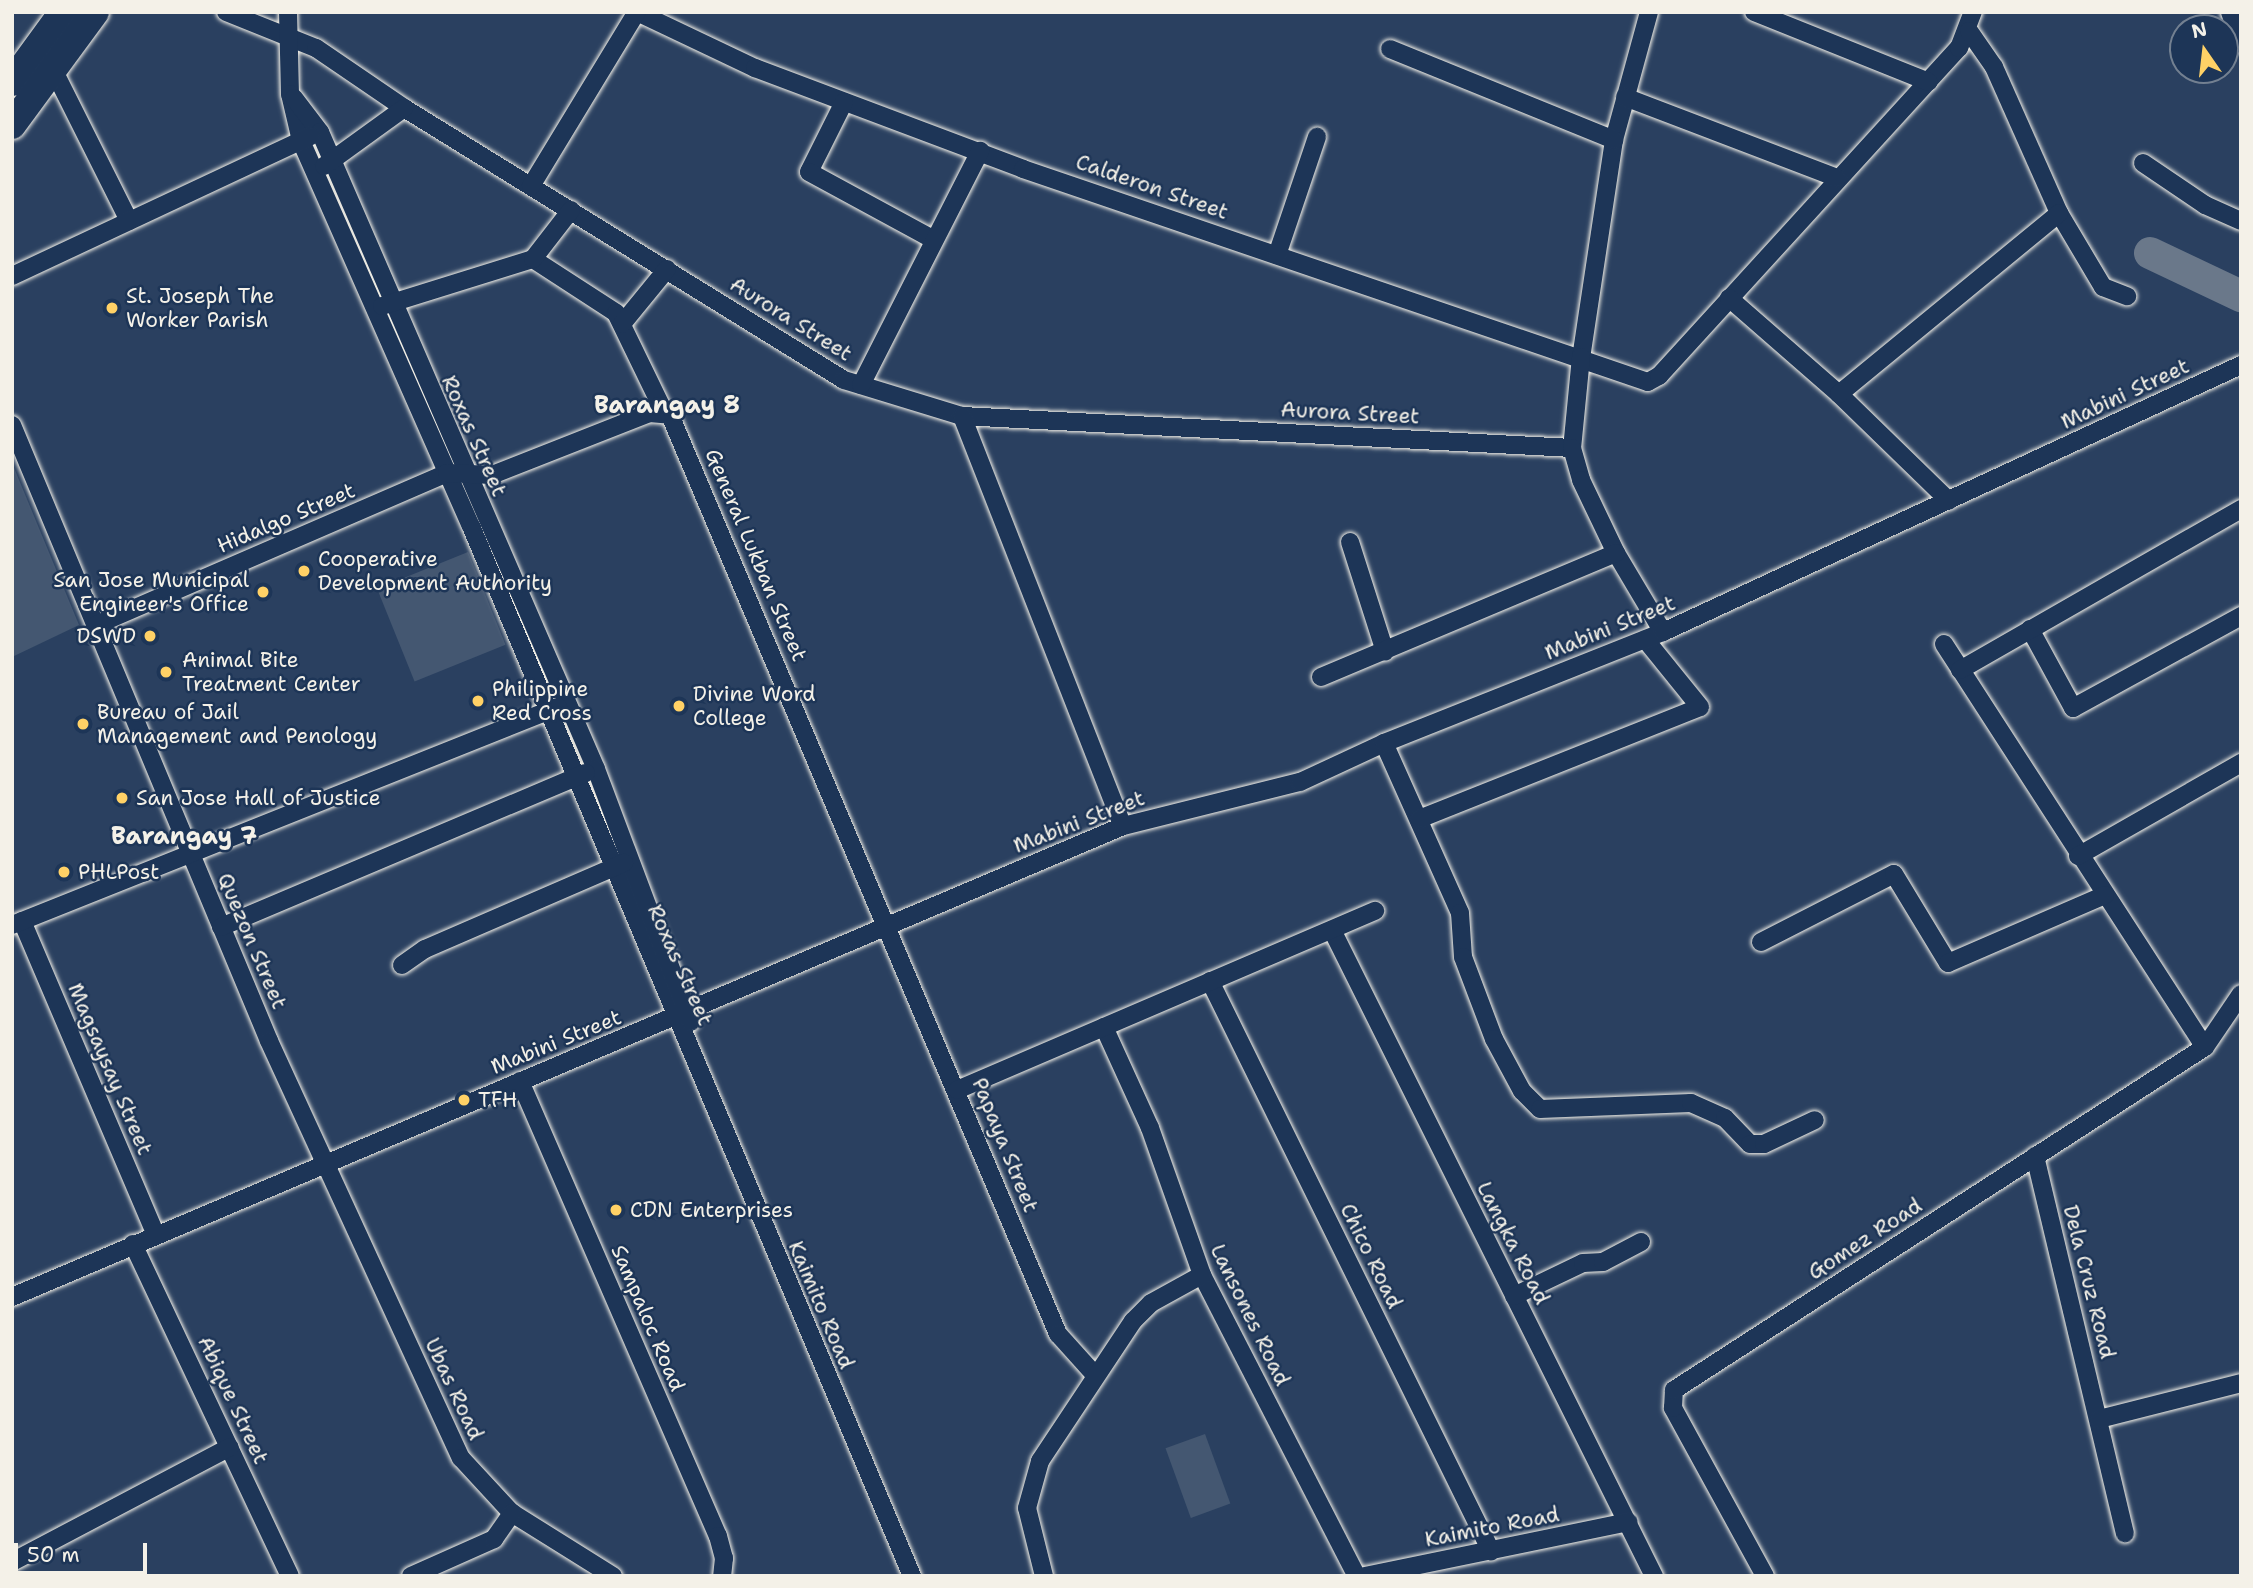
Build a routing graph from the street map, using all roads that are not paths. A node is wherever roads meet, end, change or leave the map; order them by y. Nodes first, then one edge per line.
1 (64, 12) edge
2 (95, 12) edge
3 (226, 12) edge
4 (288, 12) edge
5 (637, 12) edge
6 (1649, 12) edge
7 (1755, 12) edge
8 (1973, 12) edge
9 (2230, 12) edge
10 (1969, 31) junction
11 (285, 32) junction
12 (2241, 44) edge
13 (1390, 49) dead end
14 (52, 69) junction
15 (12, 82) edge
16 (1929, 82) junction
17 (290, 94) junction
18 (1625, 97) junction
19 (844, 102) junction
20 (404, 108) junction
21 (12, 125) edge
22 (320, 132) junction
23 (1317, 137) dead end
24 (1614, 140) junction
25 (301, 141) junction
26 (980, 151) junction
27 (332, 159) junction
28 (2143, 163) dead end
29 (316, 172) junction
30 (1837, 178) junction
31 (531, 186) junction
32 (570, 210) junction
33 (2059, 213) junction
34 (128, 220) junction
35 (2241, 221) edge
36 (934, 240) junction
37 (1276, 254) junction
38 (533, 259) junction
39 (667, 269) junction
40 (12, 276) edge
41 (2127, 296) dead end
42 (1729, 298) junction
43 (384, 306) junction
44 (622, 324) junction
45 (1581, 357) junction
46 (2241, 365) edge
47 (861, 385) junction
48 (1839, 394) junction
49 (664, 412) junction
50 (962, 416) junction
51 (12, 425) edge
52 (1572, 448) junction
53 (456, 473) junction
54 (1949, 501) junction
55 (2241, 509) edge
56 (1350, 542) dead end
57 (1616, 553) junction
58 (2241, 616) edge
59 (96, 625) junction
60 (2030, 629) junction
61 (1663, 632) junction
62 (1645, 639) junction
63 (1944, 644) dead end
64 (1385, 652) junction
65 (1960, 670) junction
66 (1321, 677) dead end
67 (567, 704) junction
68 (548, 711) junction
69 (1384, 743) junction
70 (2241, 763) edge
71 (596, 769) junction
72 (576, 778) junction
73 (1419, 820) junction
74 (1123, 826) junction
75 (190, 851) junction
76 (2078, 856) junction
77 (631, 860) junction
78 (613, 868) junction
79 (2105, 895) junction
80 (1375, 911) dead end
81 (17, 923) edge
82 (887, 924) junction
83 (221, 927) junction
84 (1332, 930) junction
85 (1761, 942) dead end
86 (402, 965) dead end
87 (1210, 981) junction
88 (2241, 994) edge
89 (683, 1015) junction
90 (1104, 1027) junction
91 (2205, 1047) junction
92 (693, 1050) joint
93 (520, 1081) junction
94 (957, 1090) junction
95 (1815, 1120) dead end
96 (2035, 1156) junction
97 (323, 1163) junction
98 (156, 1235) junction
99 (1641, 1242) dead end
100 (133, 1244) junction
101 (1202, 1275) junction
102 (1514, 1296) junction
103 (12, 1297) edge
104 (1094, 1374) junction
105 (2241, 1383) edge
106 (2099, 1419) junction
107 (230, 1447) junction
108 (512, 1513) junction
109 (1629, 1522) junction
110 (2125, 1533) dead end
111 (1491, 1551) junction
112 (12, 1562) edge
113 (290, 1576) edge
114 (411, 1576) edge
115 (613, 1576) edge
116 (722, 1576) edge
117 (912, 1576) edge
118 (1044, 1576) edge
119 (1357, 1576) edge
120 (1365, 1576) edge
121 (1654, 1576) edge
122 (1765, 1576) edge

1 - 15 main road
2 - 14 main road
3 - 11 street, Aurora Street
4 - 11 street, Roxas Street
5 - 19 street, Calderon Street
5 - 31 street
6 - 18 street
7 - 16 street
8 - 10 street
9 - 12 street
10 - 16 street
10 - 33 street
11 - 17 street, Roxas Street
11 - 20 street, Aurora Street
13 - 24 street
14 - 21 main road
14 - 34 street
16 - 30 street
17 - 22 street, Roxas Street
17 - 25 street, Roxas Street
18 - 24 street
18 - 30 street
19 - 26 street, Calderon Street
19 - 36 street
20 - 27 street
20 - 31 street, Aurora Street
22 - 25 street
22 - 27 street, Roxas Street
23 - 37 street
24 - 45 street
25 - 29 street, Roxas Street
25 - 34 street
26 - 36 street
26 - 37 street, Calderon Street
27 - 29 street
27 - 43 street, Roxas Street
28 - 35 street
29 - 43 street, Roxas Street
30 - 42 street
31 - 32 street, Aurora Street
32 - 38 street
32 - 39 street, Aurora Street
33 - 41 street
33 - 48 street
34 - 40 street
36 - 47 street
37 - 45 street, Calderon Street
38 - 43 street
38 - 44 street, General Lukban Street
39 - 44 street
39 - 47 street, Aurora Street
42 - 45 street, Calderon Street
42 - 48 street
43 - 53 street, Roxas Street
44 - 49 street, General Lukban Street
45 - 52 street
46 - 54 street, Mabini Street
47 - 50 street, Aurora Street
48 - 54 street
49 - 53 street
49 - 82 street, General Lukban Street
50 - 52 street, Aurora Street
50 - 74 street
51 - 59 street, Quezon Street
52 - 57 street
53 - 59 street, Hidalgo Street
53 - 67 street, Roxas Street
53 - 68 street, Roxas Street
54 - 61 street, Mabini Street
55 - 60 street
56 - 64 street
57 - 61 street
57 - 64 street
58 - 60 street
59 - 75 street, Quezon Street
60 - 65 street
61 - 62 street, Mabini Street
62 - 69 street, Mabini Street
62 - 73 street
63 - 65 street
64 - 66 street
65 - 76 street
67 - 68 street
67 - 71 street, Roxas Street
68 - 72 street, Roxas Street
68 - 75 street
69 - 73 street
69 - 74 street, Mabini Street
70 - 76 street
71 - 72 street
71 - 77 street, Roxas Street
72 - 78 street, Roxas Street
72 - 83 street
73 - 95 street
74 - 82 street, Mabini Street
75 - 81 street
75 - 83 street, Quezon Street
76 - 79 street
77 - 78 street
77 - 89 street, Roxas Street
78 - 86 street
78 - 89 street, Roxas Street
79 - 85 street
79 - 91 street
80 - 84 street
81 - 98 street, Magsaysay Street
82 - 89 street, Mabini Street
82 - 94 street, Papaya Street
83 - 97 street, Quezon Street
84 - 87 street
84 - 102 street, Langka Road
87 - 90 street
87 - 111 street, Chico Road
88 - 91 street, Gomez Road
89 - 92 street, Roxas Street
89 - 93 street, Mabini Street
90 - 94 street
90 - 101 street, Lansones Road
91 - 96 street, Gomez Road
92 - 117 street, Kaimito Road
93 - 97 street, Mabini Street
93 - 116 street, Sampaloc Road
94 - 104 street, Papaya Street
96 - 106 street, Dela Cruz Road
96 - 122 street, Gomez Road
97 - 98 street, Mabini Street
97 - 108 street, Ubas Road
98 - 100 street, Mabini Street
99 - 102 street
100 - 103 street, Mabini Street
100 - 107 street, Abique Street
101 - 104 street
101 - 119 street, Lansones Road
102 - 109 street, Langka Road
104 - 118 street
105 - 106 street
106 - 110 street, Dela Cruz Road
107 - 112 street
107 - 113 street, Abique Street
108 - 114 street
108 - 115 street, Ubas Road
109 - 111 street, Kaimito Road
109 - 121 street, Langka Road
111 - 120 street, Kaimito Road

